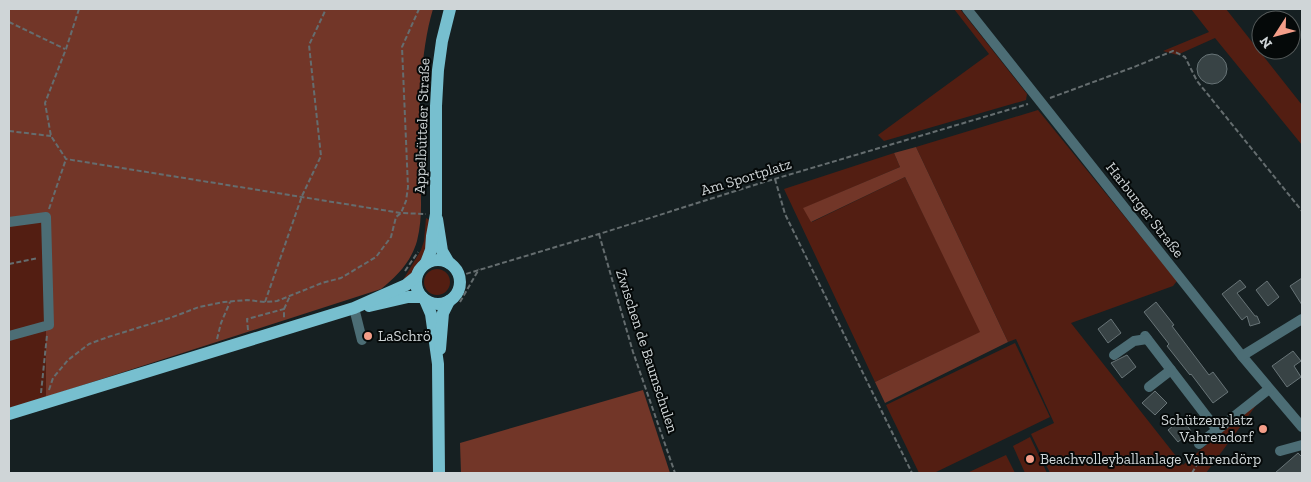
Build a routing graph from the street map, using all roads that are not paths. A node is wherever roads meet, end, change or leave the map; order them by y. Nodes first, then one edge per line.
1 (450, 9) edge
2 (967, 9) edge
3 (430, 214) junction
4 (9, 222) edge
5 (426, 263) junction
6 (449, 263) junction
7 (416, 277) junction
8 (424, 299) junction
9 (453, 304) junction
10 (354, 308) junction
11 (1302, 319) edge
12 (9, 336) edge
13 (362, 340) dead end
14 (1114, 355) dead end
15 (1242, 356) junction
16 (438, 364) junction
17 (1171, 370) junction
18 (1149, 387) dead end
19 (1270, 389) junction
20 (9, 414) edge
21 (1302, 427) edge
22 (1217, 430) junction
23 (1199, 444) dead end
24 (1302, 445) edge
25 (1280, 451) dead end
26 (439, 473) edge

1 - 3 main road, Appelbütteler Straße
2 - 15 street, Harburger Straße
3 - 5 main road, Appelbütteler Straße
3 - 6 main road, Appelbütteler Straße
4 - 12 street
5 - 6 main road
5 - 7 main road
6 - 9 main road
7 - 8 main road
7 - 10 main road
8 - 9 main road
8 - 10 main road
8 - 16 main road
9 - 16 main road
10 - 13 street
10 - 20 main road
11 - 15 street
14 - 17 street
15 - 19 street, Harburger Straße
16 - 26 main road
17 - 18 street
17 - 22 street
19 - 21 street, Harburger Straße
19 - 22 street
22 - 23 street
24 - 25 street

